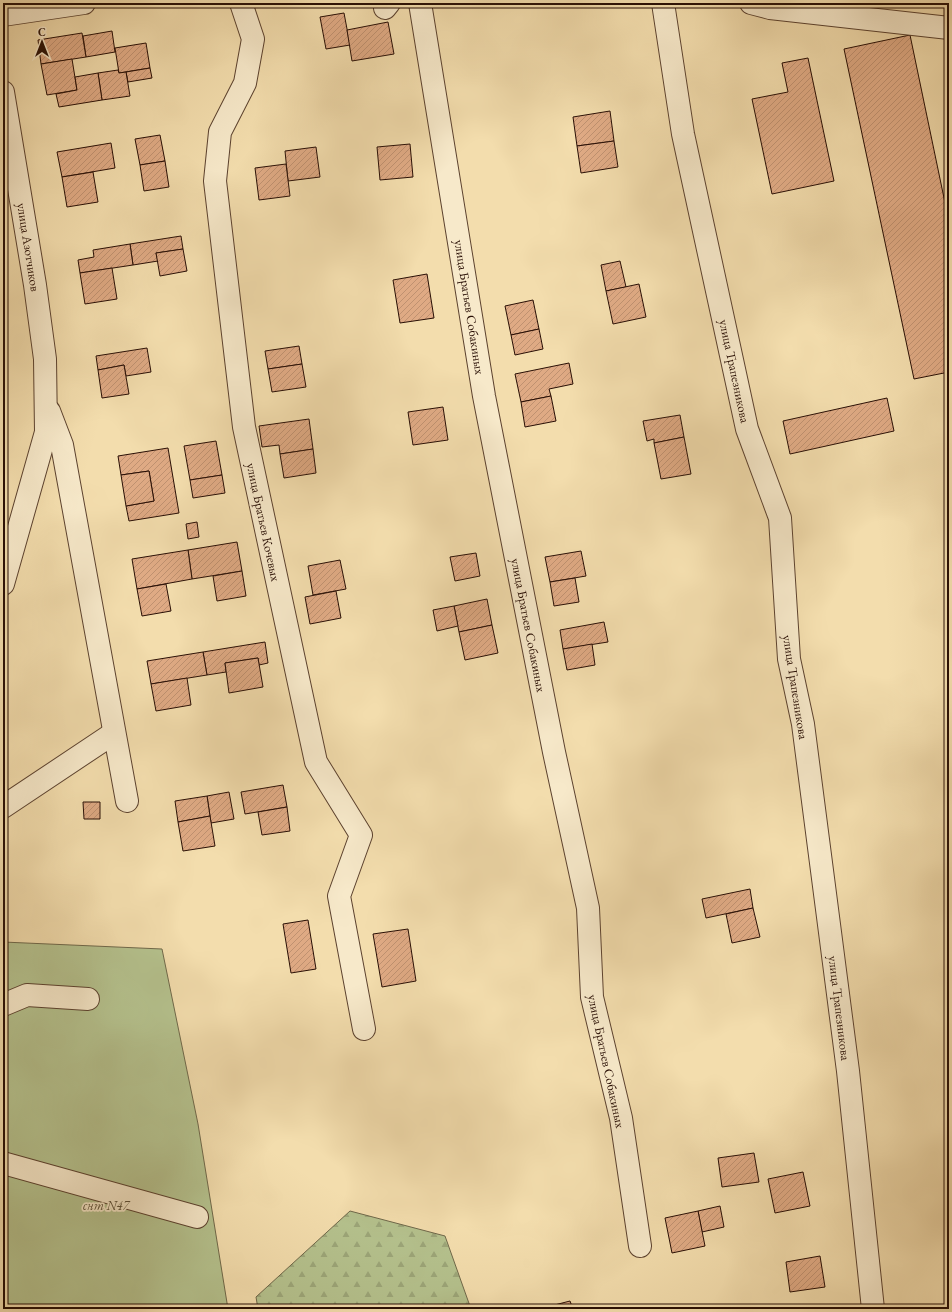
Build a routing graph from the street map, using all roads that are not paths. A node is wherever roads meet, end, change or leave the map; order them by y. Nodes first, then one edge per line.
1 (84, 3) edge
2 (241, 3) edge
3 (420, 3) edge
4 (663, 3) edge
5 (751, 3) edge
6 (827, 9) edge
7 (3, 15) edge
8 (949, 28) edge
9 (3, 92) edge
10 (45, 403) junction
11 (3, 584) edge
12 (114, 733) junction
13 (127, 801) dead end
14 (3, 806) edge
15 (88, 999) dead end
16 (3, 1005) edge
17 (364, 1029) dead end
18 (3, 1163) edge
19 (197, 1217) dead end
20 (640, 1246) dead end
21 (873, 1309) edge

1 - 7 street
2 - 17 street, улица Братьев Кочевых
3 - 20 street, улица Братьев Собакиных
4 - 21 street, улица Трапезникова
5 - 6 street
6 - 8 street
9 - 10 street, улица Азотчиков
10 - 11 street, улица Азотчиков
10 - 12 street
12 - 13 street
12 - 14 street
15 - 16 street
18 - 19 street

